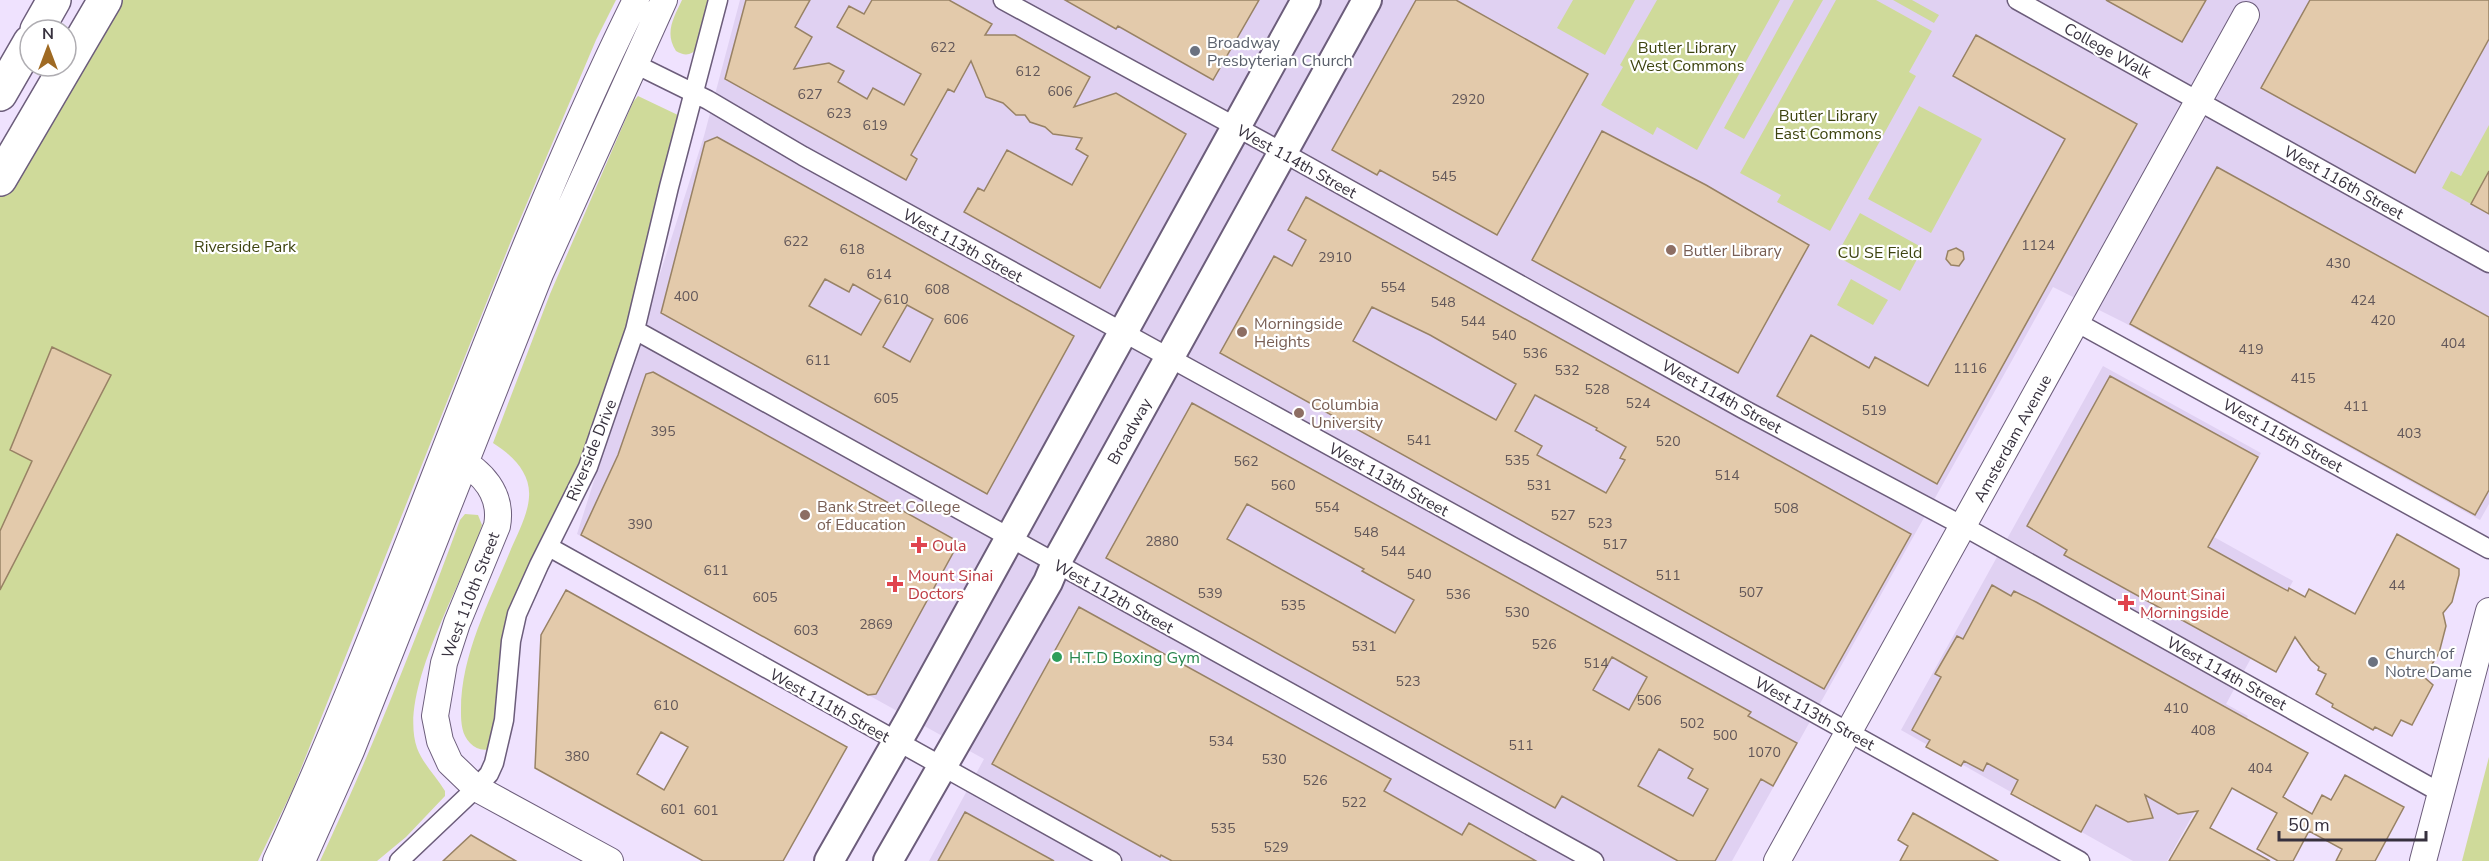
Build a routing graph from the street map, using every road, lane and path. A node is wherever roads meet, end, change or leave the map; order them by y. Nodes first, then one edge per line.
1 (54, 0) edge
2 (105, 0) edge
3 (636, 0) edge
4 (664, 0) edge
5 (718, 0) edge
6 (1003, 0) edge
7 (1306, 0) edge
8 (1367, 0) edge
9 (2017, 0) edge
10 (2246, 15) dead end
11 (44, 18) edge
12 (610, 53) junction
13 (18, 63) edge
14 (635, 64) junction
15 (694, 92) junction
16 (0, 94) edge
17 (2199, 101) junction
18 (1236, 127) junction
19 (1282, 152) junction
20 (0, 179) edge
21 (2489, 263) edge
22 (2076, 322) junction
23 (635, 330) junction
24 (1123, 333) junction
25 (1169, 359) junction
26 (455, 459) junction
27 (1963, 526) junction
28 (1010, 538) junction
29 (549, 547) junction
30 (2489, 549) edge
31 (1056, 563) junction
32 (2489, 611) edge
33 (1849, 732) junction
34 (897, 742) junction
35 (942, 767) junction
36 (477, 788) junction
37 (2441, 793) junction
38 (276, 861) edge
39 (302, 861) edge
40 (399, 861) edge
41 (610, 861) edge
42 (829, 861) edge
43 (888, 861) edge
44 (1112, 861) edge
45 (1594, 861) edge
46 (1778, 861) edge
47 (2080, 861) edge
48 (2423, 861) edge

1 - 11 highway
2 - 20 highway
3 - 12 main road
4 - 14 main road
5 - 15 street, Riverside Drive
6 - 18 street, West 114th Street
7 - 18 main road
8 - 19 main road, Broadway
9 - 17 street, College Walk
10 - 17 main road, Amsterdam Avenue
12 - 14 main road
12 - 26 main road
13 - 16 highway
14 - 15 street, West 113th Street
14 - 26 main road
15 - 23 street, Riverside Drive
15 - 24 street, West 113th Street
17 - 21 street, West 116th Street
17 - 22 main road, Amsterdam Avenue
18 - 19 street, West 114th Street
18 - 24 main road
19 - 25 main road, Broadway
19 - 27 street, West 114th Street
22 - 27 main road, Amsterdam Avenue
22 - 30 street, West 115th Street
23 - 28 street, West 112th Street
23 - 29 street, Riverside Drive
24 - 25 street, West 113th Street
24 - 28 main road
25 - 31 main road, Broadway
25 - 33 street, West 113th Street
26 - 36 main road, West 110th Street
26 - 38 main road
26 - 39 main road
27 - 33 main road, Amsterdam Avenue
27 - 37 street, West 114th Street
28 - 31 street, West 112th Street
28 - 34 main road
29 - 34 street, West 111th Street
29 - 36 street, Riverside Drive
31 - 35 main road, Broadway
31 - 45 street, West 112th Street
32 - 37 main road
33 - 46 main road, Amsterdam Avenue
33 - 47 street, West 113th Street
34 - 35 street, West 111th Street
34 - 42 main road
35 - 43 main road, Broadway
35 - 44 street, West 111th Street
36 - 40 street, Riverside Drive
36 - 41 main road, West 110th Street
37 - 48 main road

